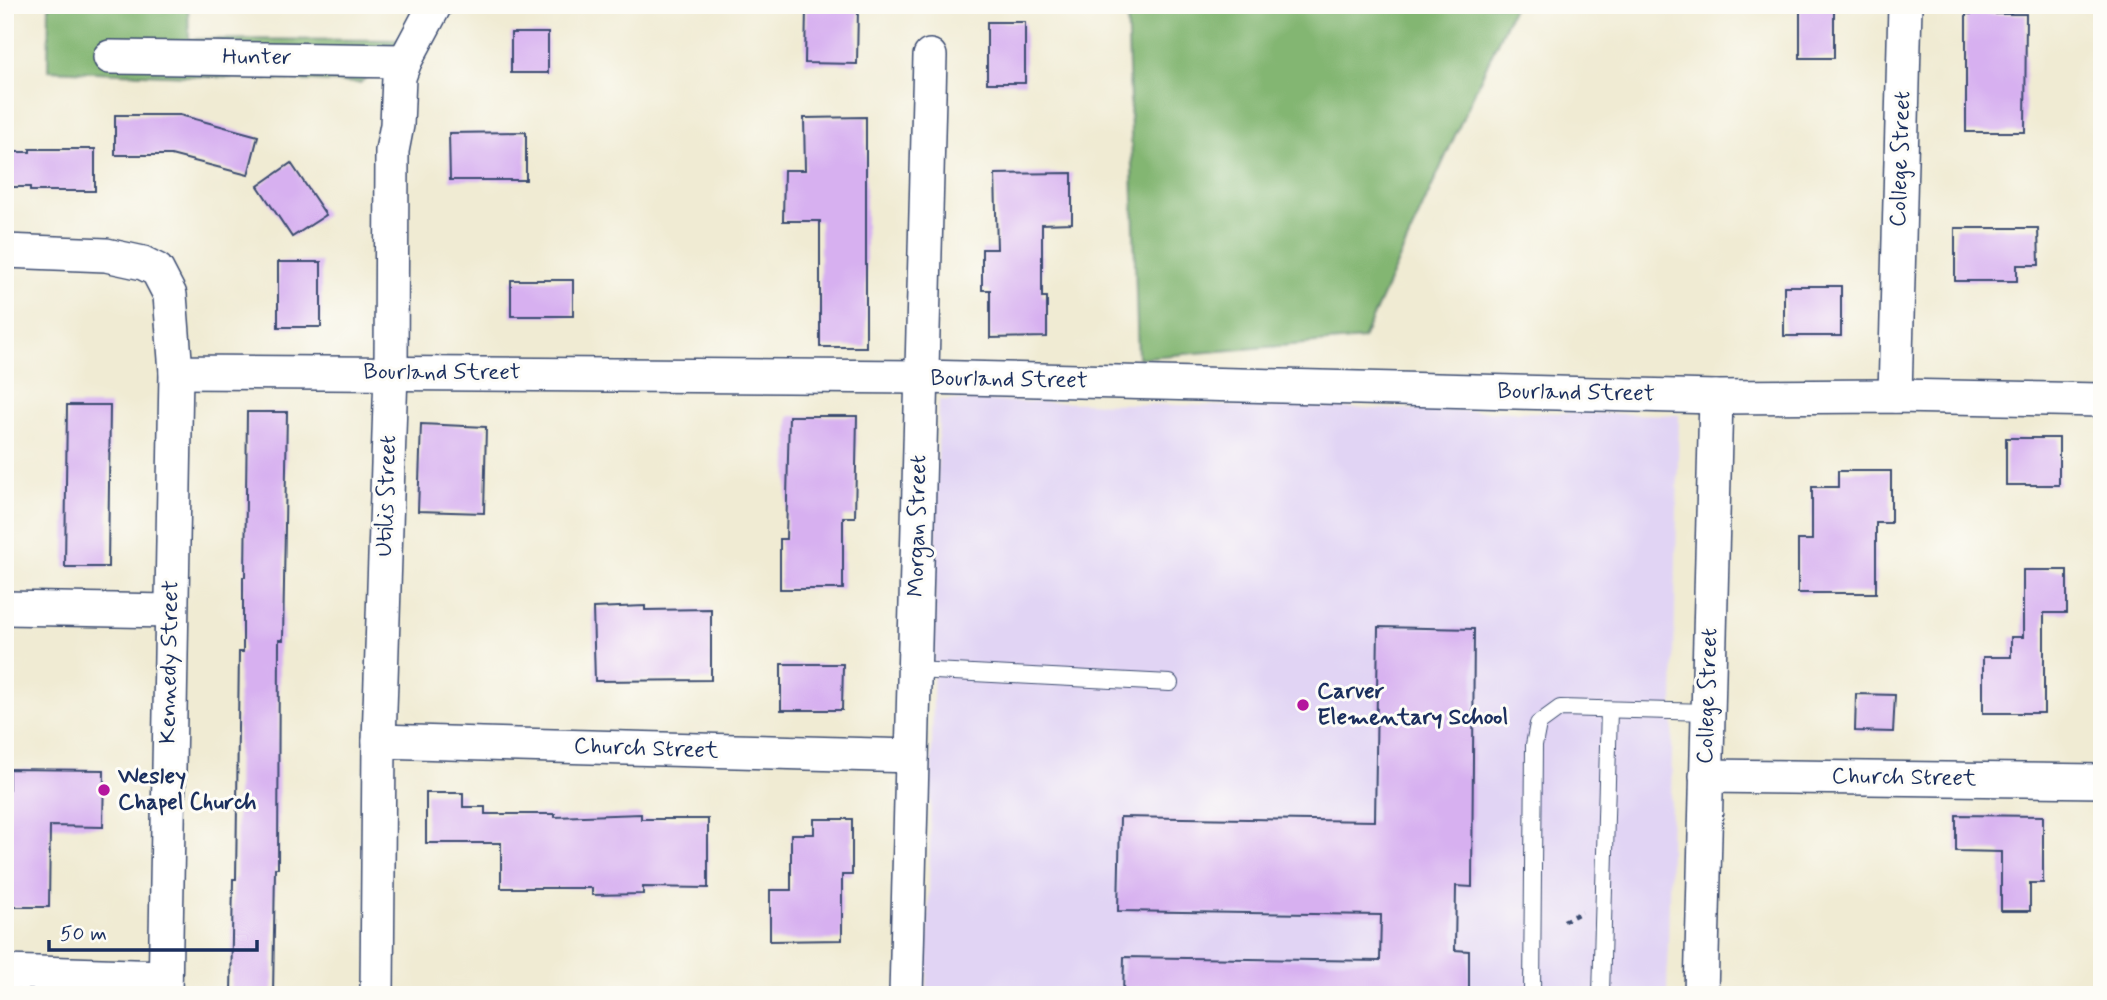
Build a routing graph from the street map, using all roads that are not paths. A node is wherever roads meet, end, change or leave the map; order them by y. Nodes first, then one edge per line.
1 (435, 5) edge
2 (1905, 5) edge
3 (930, 56) dead end
4 (110, 57) dead end
5 (405, 61) junction
6 (5, 251) edge
7 (176, 372) junction
8 (391, 372) junction
9 (922, 377) junction
10 (1895, 396) junction
11 (1716, 397) junction
12 (2102, 400) edge
13 (5, 608) edge
14 (170, 611) junction
15 (915, 670) junction
16 (1170, 683) dead end
17 (1609, 710) junction
18 (1708, 712) junction
19 (379, 741) junction
20 (912, 756) junction
21 (1706, 776) junction
22 (2102, 781) edge
23 (5, 972) edge
24 (165, 986) edge
25 (377, 995) edge
26 (906, 995) edge
27 (1532, 995) edge
28 (1601, 995) edge
29 (1701, 995) edge

1 - 5 street, Utilis Street
2 - 10 street, College Street
3 - 9 street, Morgan Street
4 - 5 street, Hunter
5 - 8 street, Utilis Street
6 - 7 street
7 - 8 street, Bourland Street
7 - 14 street, Kennedy Street
8 - 9 street, Bourland Street
8 - 19 street, Utilis Street
9 - 11 street, Bourland Street
9 - 15 street, Morgan Street
10 - 11 street, Bourland Street
10 - 12 street, Bourland Street
11 - 18 street, College Street
13 - 14 street
14 - 24 street, Kennedy Street
15 - 16 lane
15 - 20 street, Morgan Street
17 - 18 lane
17 - 27 lane
17 - 28 lane
18 - 21 street, College Street
19 - 20 street, Church Street
19 - 25 street, Utilis Street
20 - 26 street, Morgan Street
21 - 22 street, Church Street
21 - 29 street, College Street
23 - 24 street

